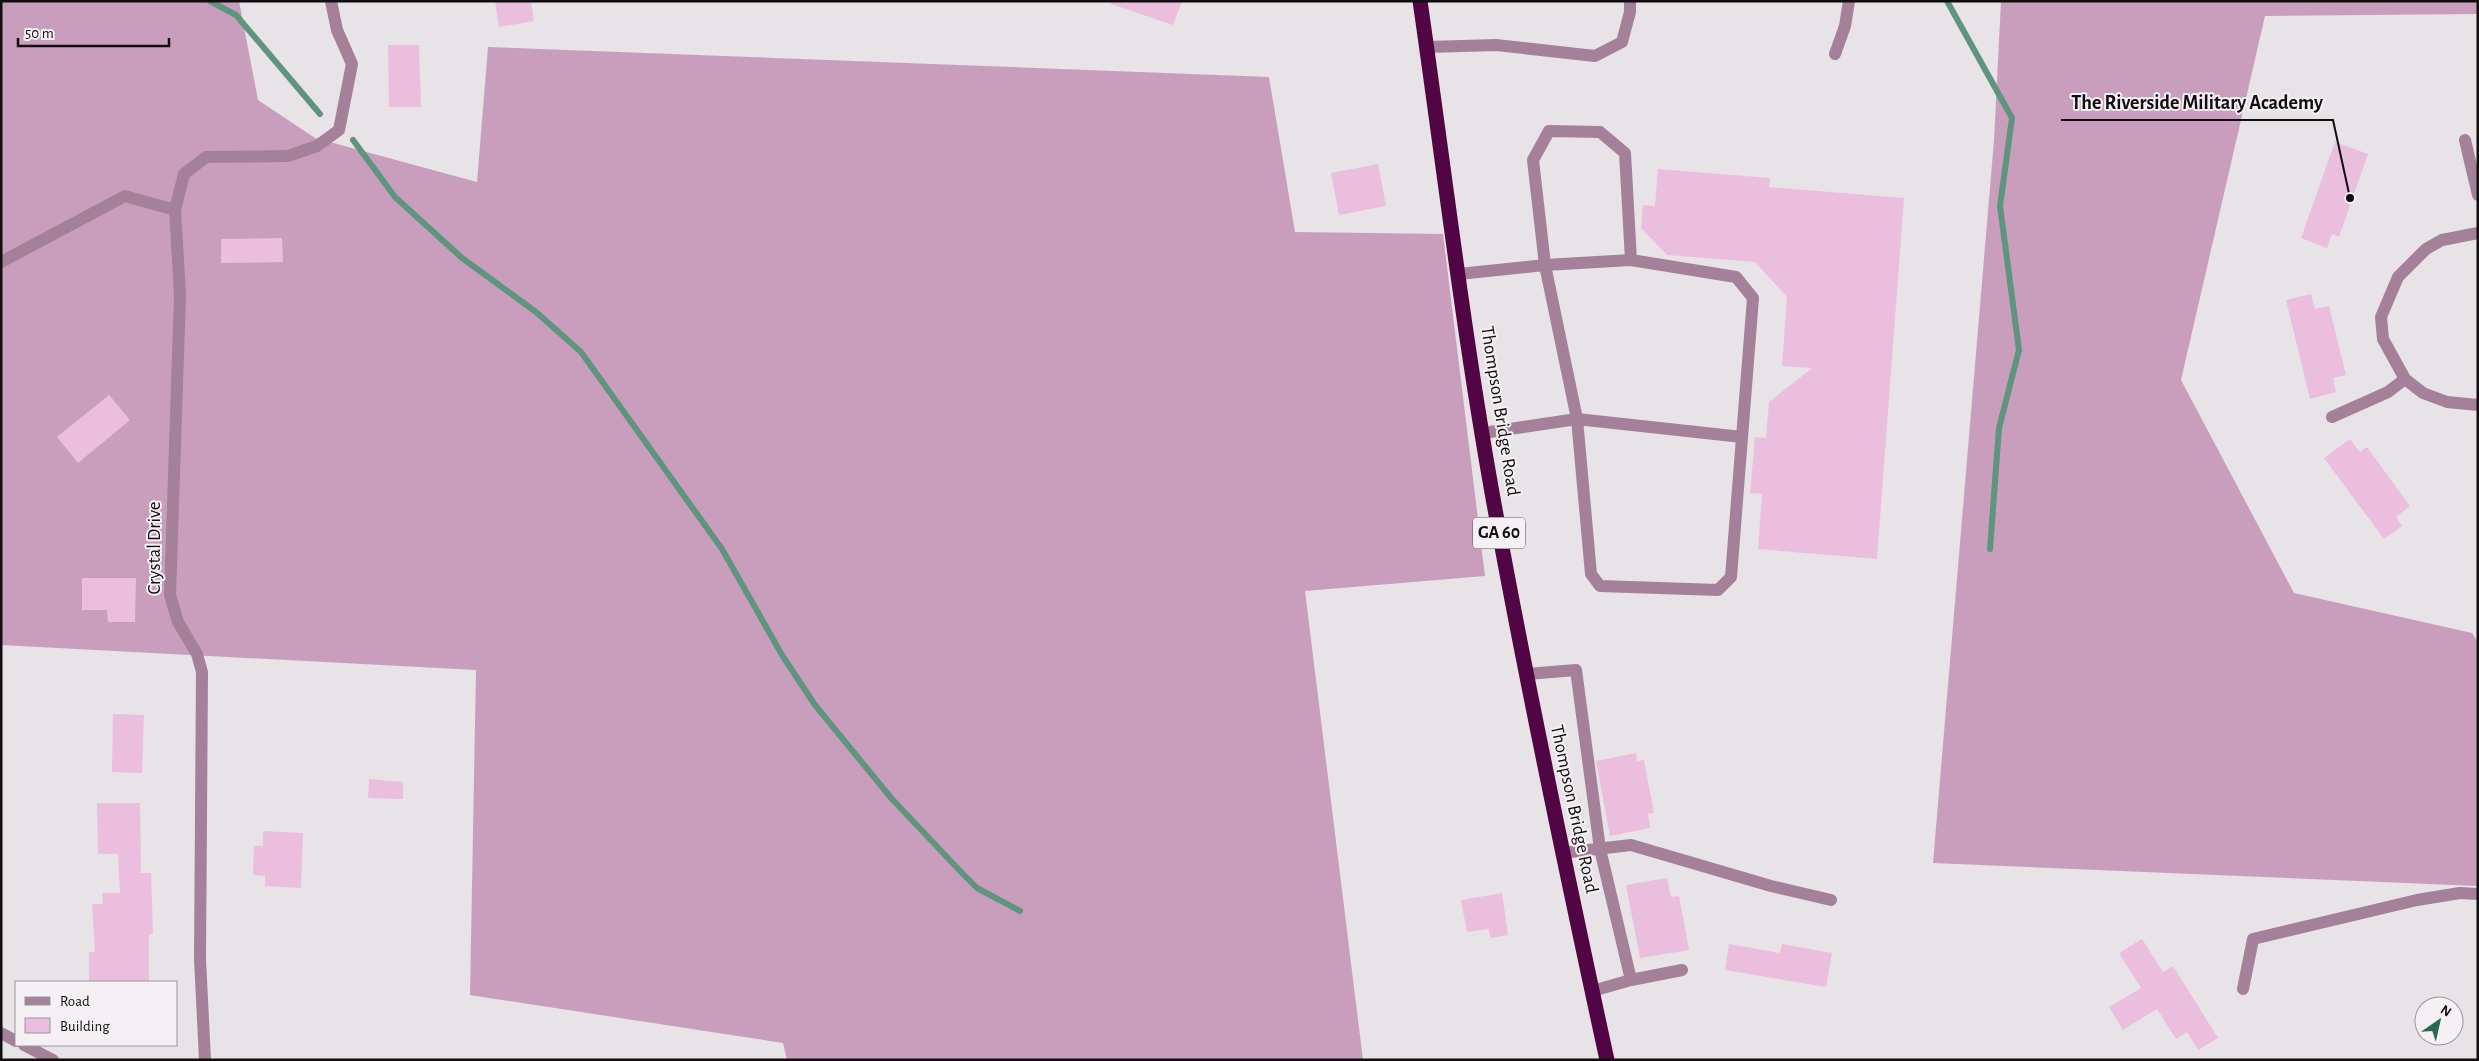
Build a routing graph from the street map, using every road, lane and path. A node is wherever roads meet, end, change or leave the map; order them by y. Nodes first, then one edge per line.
1 (331, 1) edge
2 (1420, 1) edge
3 (1630, 1) edge
4 (1849, 1) edge
5 (1427, 47) junction
6 (1835, 54) dead end
7 (2465, 140) dead end
8 (2478, 195) edge
9 (175, 210) junction
10 (2478, 233) edge
11 (1631, 260) junction
12 (1, 262) edge
13 (1545, 265) junction
14 (1458, 274) junction
15 (2405, 379) junction
16 (2478, 405) edge
17 (2332, 417) dead end
18 (1577, 420) junction
19 (1482, 433) junction
20 (1742, 436) junction
21 (1527, 674) junction
22 (1600, 849) junction
23 (1562, 853) junction
24 (2478, 894) edge
25 (1832, 900) dead end
26 (1682, 970) dead end
27 (1631, 980) junction
28 (2243, 988) dead end
29 (1592, 991) junction
30 (1, 1033) edge
31 (15, 1040) edge
32 (26, 1046) edge
33 (53, 1060) edge
34 (205, 1060) edge
35 (1607, 1060) edge

1 - 9 street, Crystal Drive
2 - 5 highway, Thompson Bridge Road / GA 60
3 - 5 street
4 - 6 street
5 - 14 highway, Thompson Bridge Road / GA 60
7 - 8 street
9 - 12 street
9 - 34 street, Crystal Drive
10 - 15 street
11 - 13 street
11 - 13 street
11 - 20 street
13 - 14 street
13 - 18 street
14 - 19 highway, Thompson Bridge Road / GA 60
15 - 16 street
15 - 17 street
18 - 19 street
18 - 20 street
18 - 20 street
19 - 21 highway, Thompson Bridge Road / GA 60
21 - 22 street
21 - 23 highway, Thompson Bridge Road / GA 60
22 - 23 street
22 - 25 street
22 - 27 street
23 - 29 highway, Thompson Bridge Road / GA 60
24 - 28 street
26 - 27 street
27 - 29 street
29 - 35 highway, Thompson Bridge Road / GA 60
30 - 31 street
32 - 33 street

